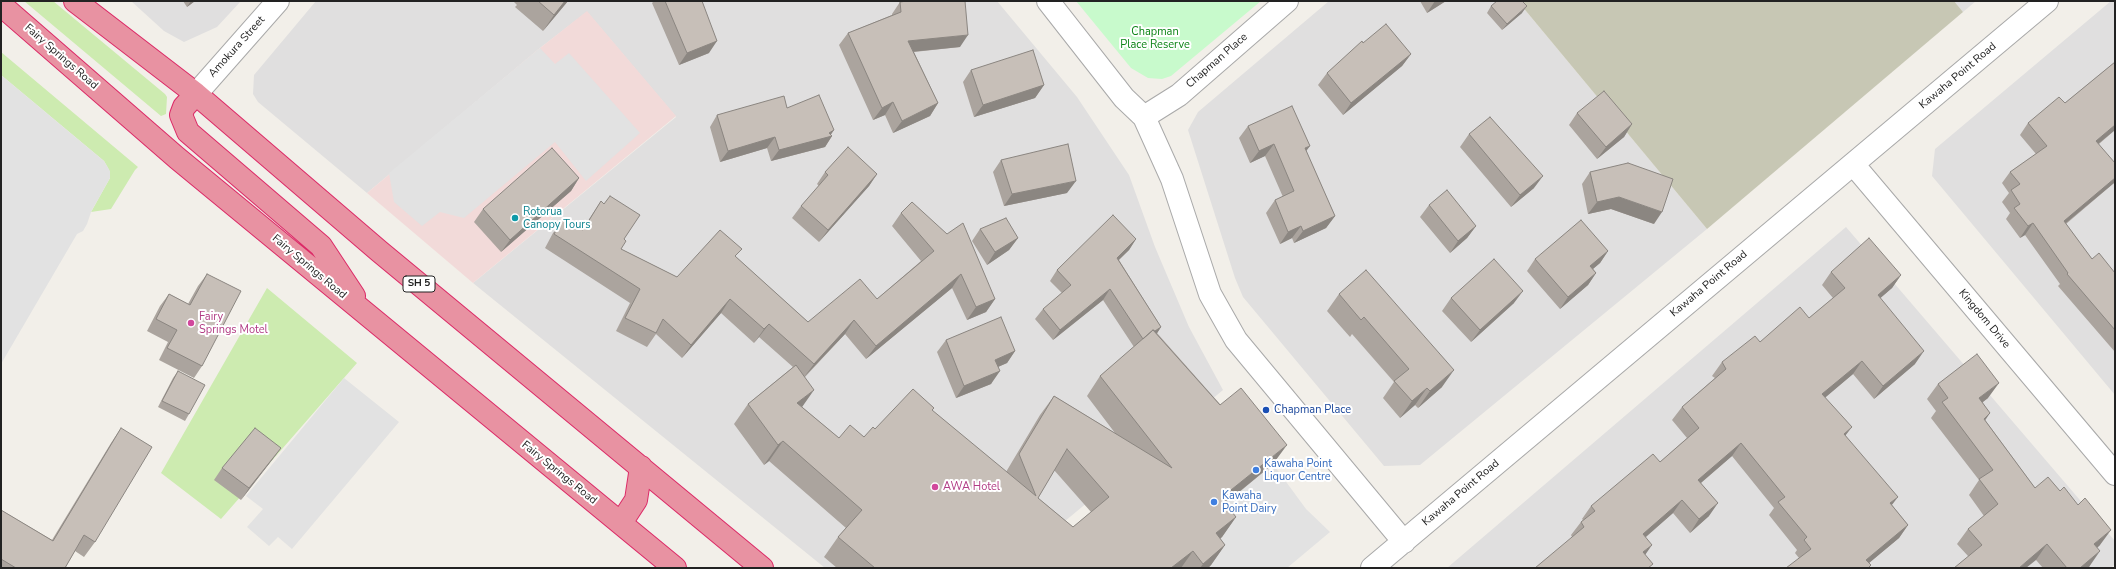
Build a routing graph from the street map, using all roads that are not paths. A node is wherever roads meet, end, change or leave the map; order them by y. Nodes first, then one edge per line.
1 (75, 1) edge
2 (278, 1) edge
3 (1048, 1) edge
4 (1287, 1) edge
5 (2048, 1) edge
6 (1, 5) edge
7 (196, 94) junction
8 (1144, 117) junction
9 (1853, 164) junction
10 (367, 315) junction
11 (641, 467) junction
12 (2115, 474) edge
13 (621, 523) junction
14 (1404, 542) junction
15 (675, 568) edge
16 (762, 568) edge
17 (1372, 568) edge

1 - 7 highway, SH 5
2 - 7 street, Amokura Street
3 - 8 street
4 - 8 street, Chapman Place
5 - 9 street, Kawaha Point Road
6 - 10 highway, Fairy Springs Road
7 - 10 highway
7 - 11 highway, SH 5
8 - 14 street
9 - 12 street, Kingdom Drive
9 - 14 street, Kawaha Point Road
10 - 13 highway, Fairy Springs Road
11 - 13 highway
11 - 16 highway, SH 5
13 - 15 highway, Fairy Springs Road
14 - 17 street, Kawaha Point Road

